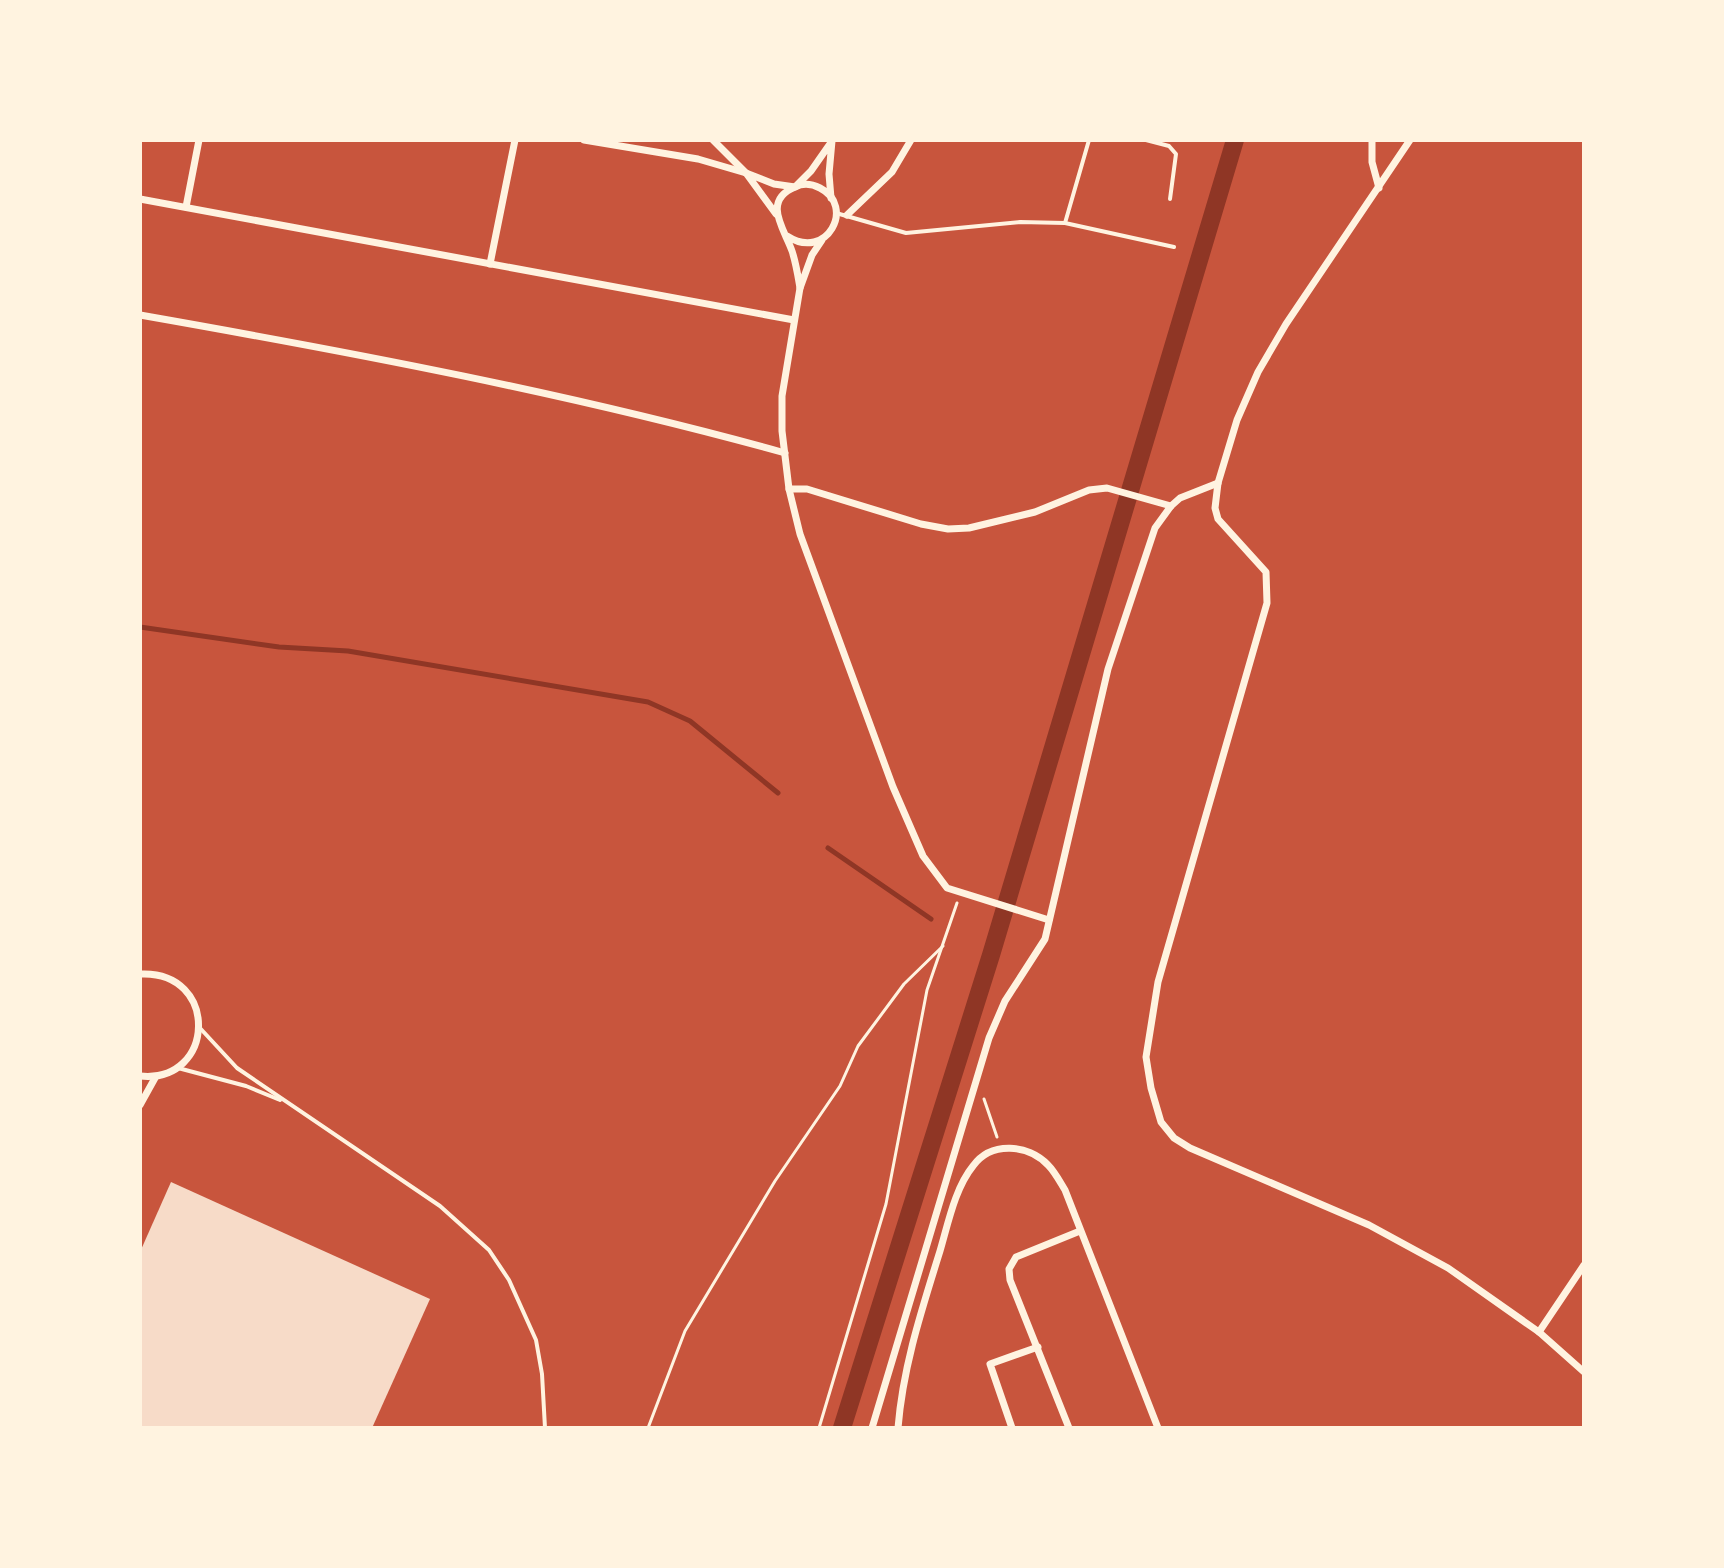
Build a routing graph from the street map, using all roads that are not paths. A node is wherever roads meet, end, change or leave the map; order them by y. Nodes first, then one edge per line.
1 (199, 140) edge
2 (515, 140) edge
3 (584, 140) edge
4 (713, 140) edge
5 (832, 140) edge
6 (911, 140) edge
7 (1089, 140) edge
8 (1146, 140) edge
9 (1372, 140) edge
10 (1410, 140) edge
11 (746, 173) junction
12 (795, 187) junction
13 (1379, 188) junction
14 (831, 198) junction
15 (140, 199) edge
16 (1170, 199) dead end
17 (186, 207) junction
18 (836, 213) junction
19 (847, 215) junction
20 (778, 216) junction
21 (1065, 223) junction
22 (787, 236) junction
23 (822, 240) junction
24 (1174, 247) dead end
25 (490, 264) junction
26 (800, 288) junction
27 (140, 315) edge
28 (794, 320) junction
29 (785, 453) junction
30 (1218, 483) junction
31 (789, 489) junction
32 (1171, 506) junction
33 (1049, 920) junction
34 (140, 974) edge
35 (199, 1027) junction
36 (177, 1068) junction
37 (140, 1076) edge
38 (155, 1078) junction
39 (285, 1103) junction
40 (140, 1105) edge
41 (1080, 1231) junction
42 (1584, 1265) edge
43 (1539, 1332) junction
44 (1038, 1347) junction
45 (1584, 1372) edge
46 (545, 1428) edge
47 (872, 1428) edge
48 (898, 1428) edge
49 (1012, 1428) edge
50 (1069, 1428) edge
51 (1158, 1428) edge

1 - 17 street
2 - 25 street
3 - 11 street
4 - 11 street
5 - 12 street
5 - 14 street
6 - 19 street
7 - 21 lane
8 - 16 lane
9 - 13 street
10 - 13 street
11 - 12 street
11 - 20 street
12 - 14 street
12 - 20 street
13 - 30 street
14 - 18 street
15 - 17 street
17 - 25 street
18 - 19 lane
18 - 23 street
19 - 21 lane
20 - 22 street
21 - 24 lane
22 - 23 street
22 - 26 street
23 - 26 street
25 - 28 street
26 - 28 street
27 - 29 street
28 - 29 street
29 - 31 street
30 - 32 street
30 - 43 street
31 - 32 street
31 - 33 street
32 - 33 street
33 - 47 street
34 - 35 street
35 - 36 street
35 - 39 lane
36 - 38 street
36 - 39 lane
37 - 38 street
38 - 40 street
39 - 46 lane
41 - 44 street
41 - 48 street
41 - 51 street
42 - 43 street
43 - 45 street
44 - 49 street
44 - 50 street

